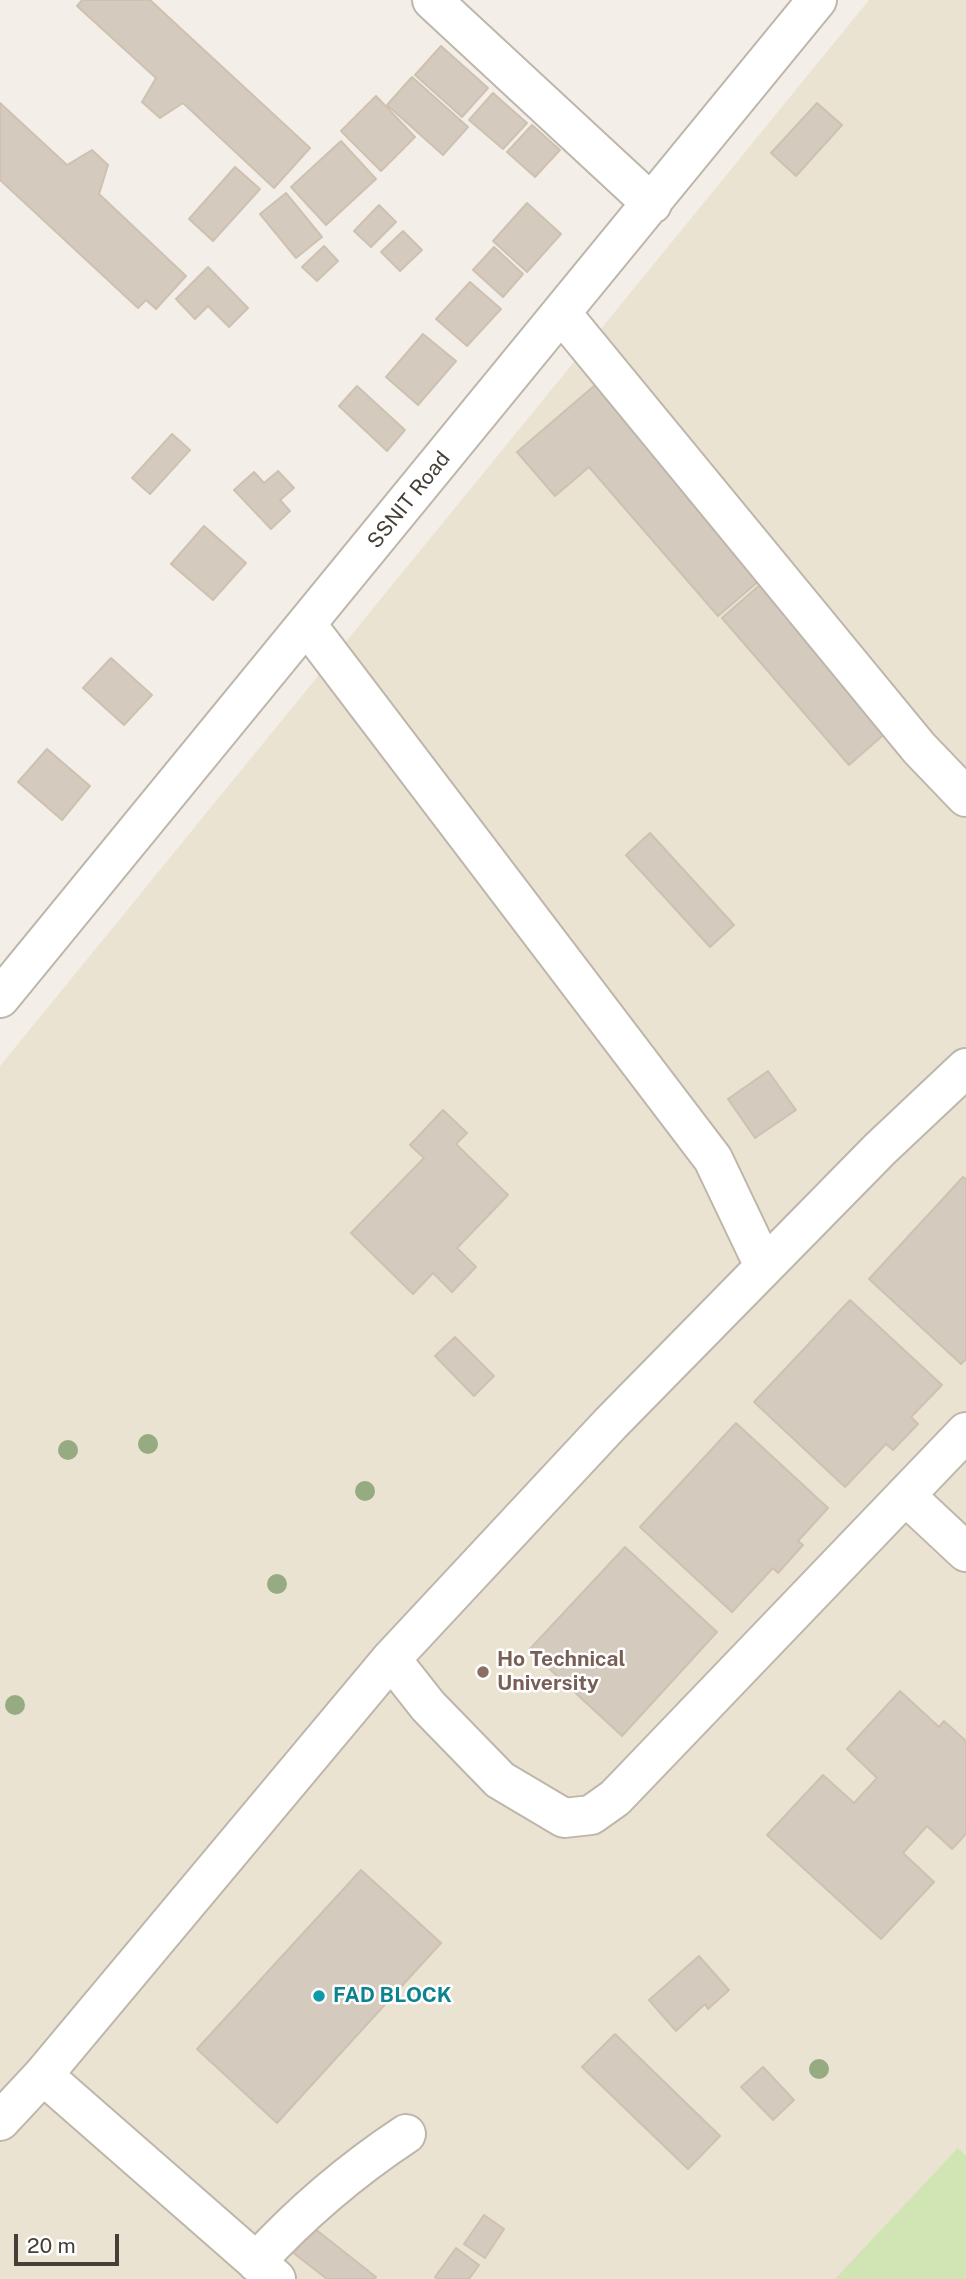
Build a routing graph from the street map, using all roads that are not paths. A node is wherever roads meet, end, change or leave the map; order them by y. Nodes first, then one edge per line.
1 (432, 0) edge
2 (817, 0) edge
3 (652, 204) junction
4 (562, 314) junction
5 (307, 625) junction
6 (966, 797) edge
7 (0, 998) edge
8 (966, 1068) edge
9 (764, 1266) junction
10 (966, 1432) edge
11 (906, 1496) junction
12 (966, 1552) edge
13 (391, 1659) junction
14 (43, 2075) junction
15 (0, 2122) edge
16 (405, 2134) dead end
17 (266, 2270) edge

1 - 3 street
2 - 3 street, SSNIT Road
3 - 4 street, SSNIT Road
4 - 5 street, SSNIT Road
4 - 6 street
5 - 7 street, SSNIT Road
5 - 9 street
8 - 9 street
9 - 13 street
10 - 11 street
11 - 12 street
11 - 13 street
13 - 14 street
14 - 15 street
14 - 17 street
16 - 17 street

